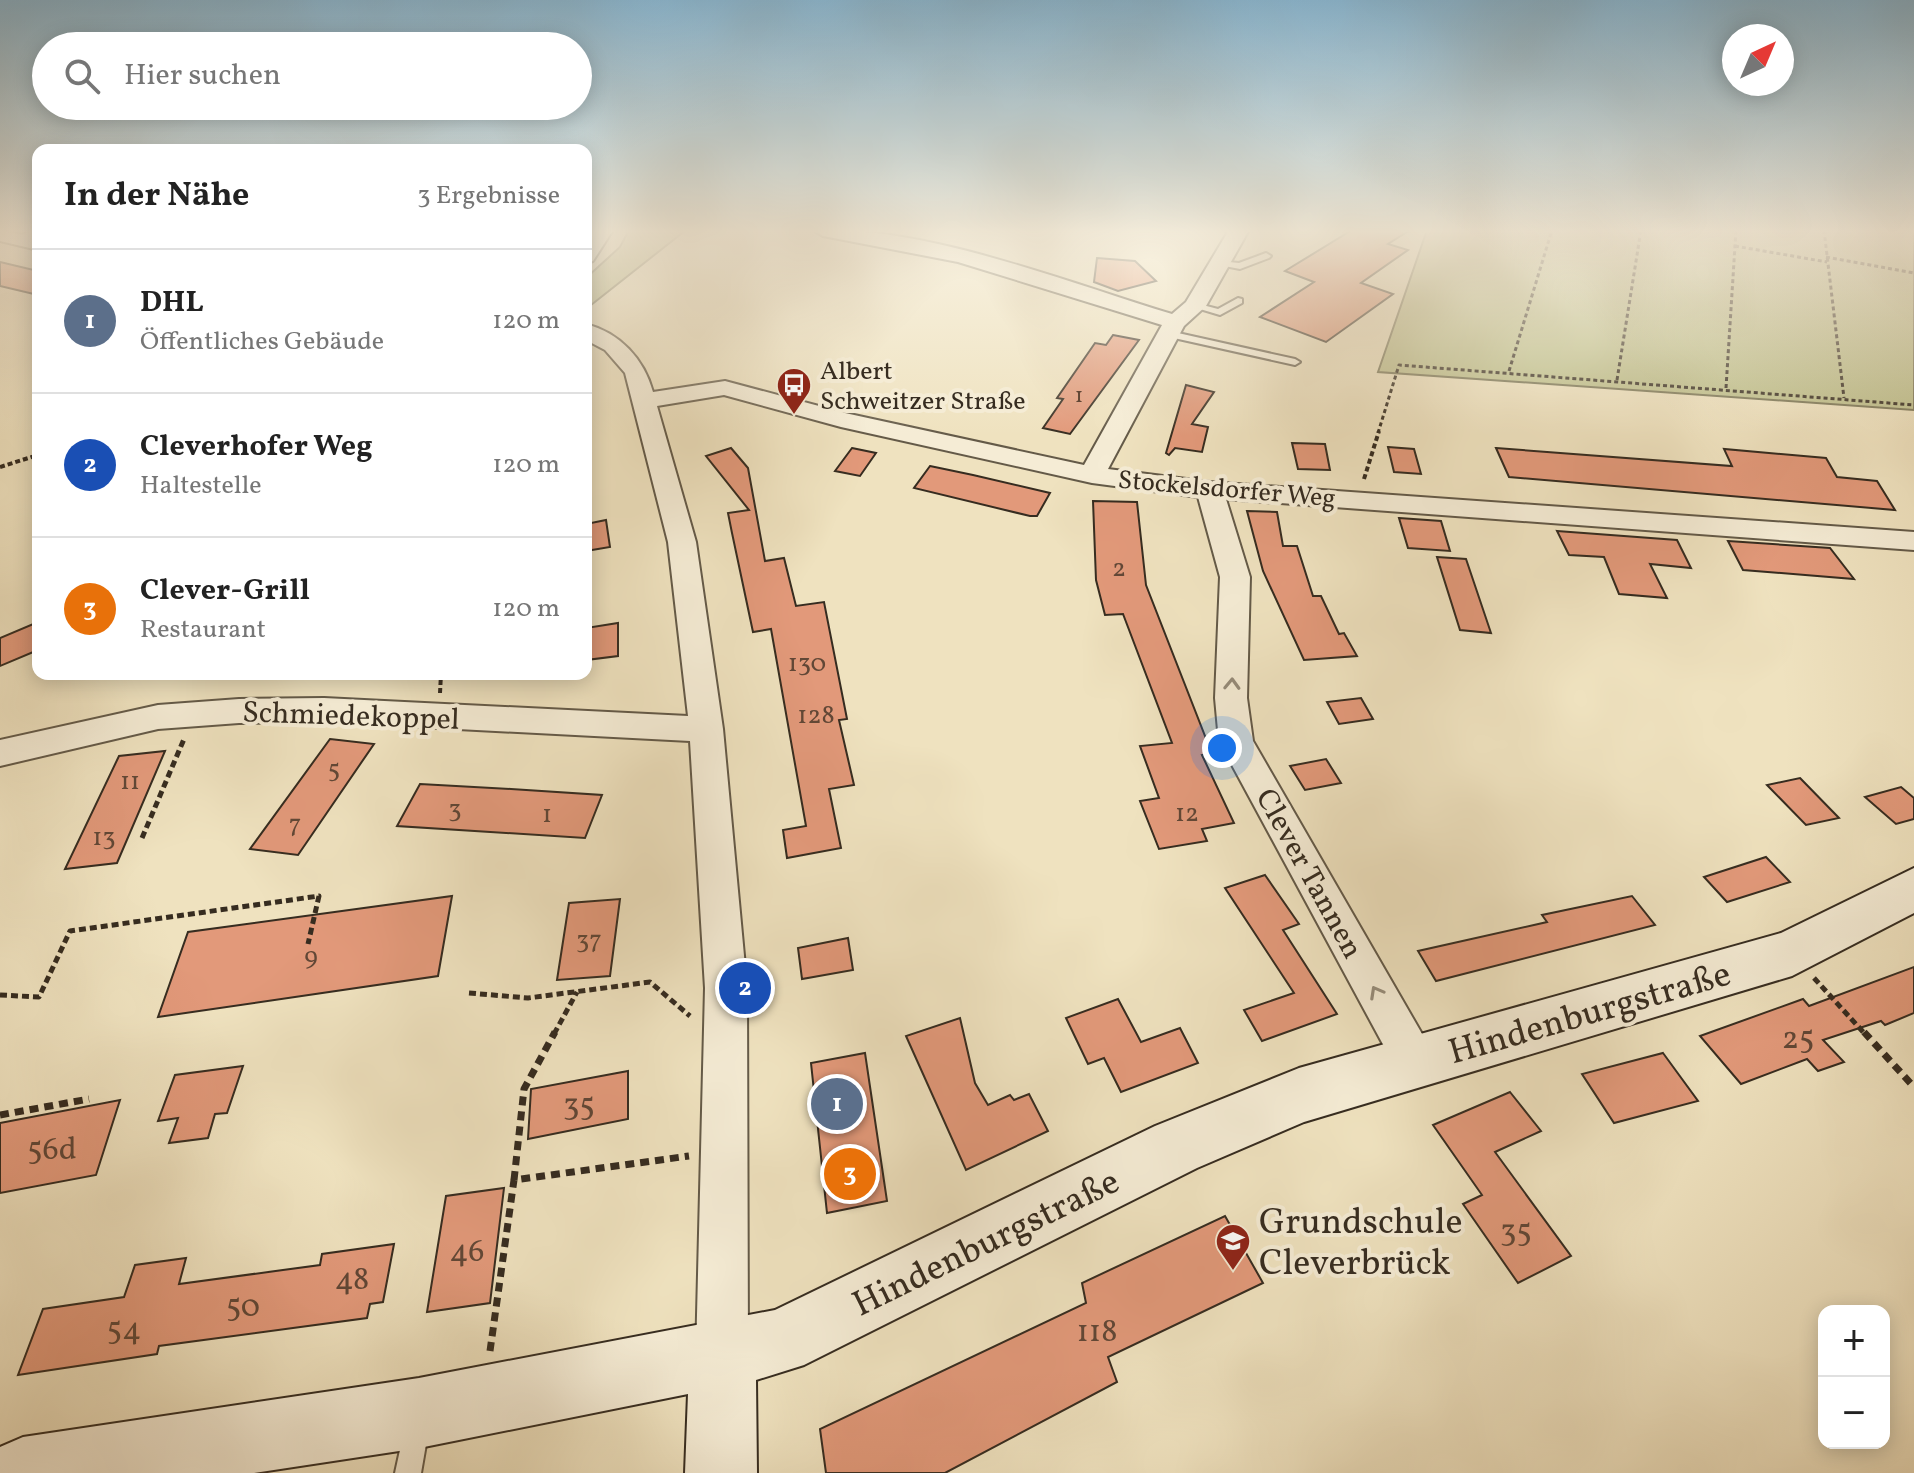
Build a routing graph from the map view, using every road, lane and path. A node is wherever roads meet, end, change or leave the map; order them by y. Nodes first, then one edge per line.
1 (1085, 299) edge
2 (1199, 299) edge
3 (1531, 299) edge
4 (1630, 299) edge
5 (1732, 299) edge
6 (1831, 299) edge
7 (1238, 301) dead end
8 (1195, 306) junction
9 (1172, 328) junction
10 (592, 334) edge
11 (1295, 362) dead end
12 (1509, 371) junction
13 (1617, 380) junction
14 (1726, 388) junction
15 (1844, 398) junction
16 (646, 400) junction
17 (1914, 405) edge
18 (32, 457) edge
19 (0, 467) edge
20 (1092, 475) junction
21 (1210, 490) junction
22 (1358, 500) junction
23 (1914, 541) edge
24 (195, 712) junction
25 (706, 729) junction
26 (0, 753) edge
27 (142, 838) dead end
28 (1914, 889) edge
29 (308, 944) dead end
30 (1792, 953) junction
31 (577, 992) junction
32 (469, 993) dead end
33 (0, 995) edge
34 (726, 1045) junction
35 (1414, 1060) junction
36 (1914, 1087) edge
37 (89, 1099) dead end
38 (0, 1115) edge
39 (726, 1150) junction
40 (514, 1180) junction
41 (722, 1356) junction
42 (483, 1402) junction
43 (413, 1443) edge
44 (23, 1473) edge
45 (721, 1473) edge

1 - 9 street
2 - 8 street
3 - 12 path
4 - 13 path
5 - 14 path
6 - 15 path
7 - 8 lane
8 - 9 street
9 - 11 lane
9 - 20 street
10 - 16 street
12 - 13 path
12 - 22 path
13 - 14 path
14 - 15 path
15 - 17 path
16 - 20 street, Stockelsdorfer Weg
16 - 25 street
18 - 19 path
20 - 21 street, Stockelsdorfer Weg
21 - 22 street, Stockelsdorfer Weg
35 -> 21 street, Clever Tannen
22 - 23 street, Stockelsdorfer Weg
24 - 25 street, Schmiedekoppel
24 - 26 street, Schmiedekoppel
24 - 27 path
25 - 34 street
28 - 30 street, Hindenburgstraße
29 - 33 path
30 - 35 street, Hindenburgstraße
30 - 36 path
31 - 32 path
31 - 34 path
31 - 40 path
34 - 39 street
35 - 41 street, Hindenburgstraße
37 - 38 path
39 - 40 path
39 - 41 street
40 - 42 path
41 - 42 street, Hindenburgstraße
41 - 45 street
42 - 43 street, Hindenburgstraße
43 - 44 street, Hindenburgstraße

